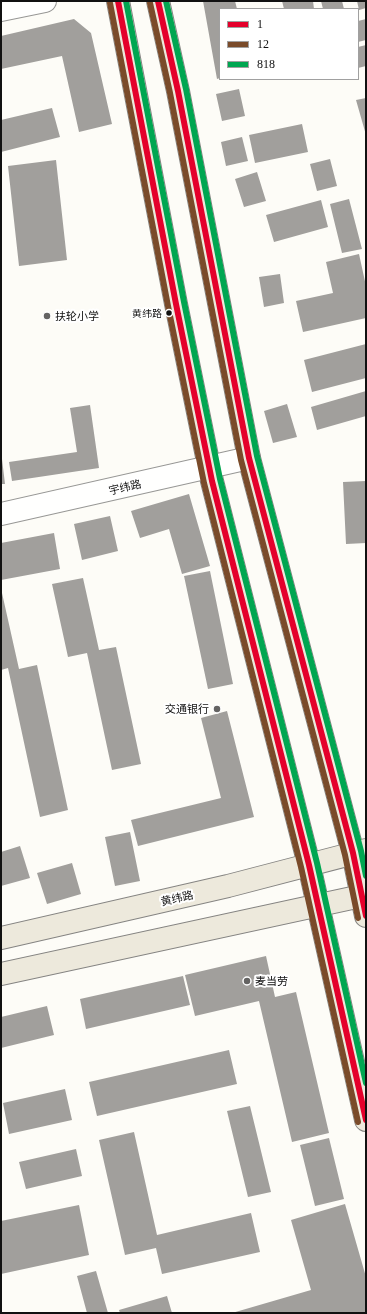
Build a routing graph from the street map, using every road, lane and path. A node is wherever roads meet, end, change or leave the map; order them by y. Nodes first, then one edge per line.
1 (45, 1) edge
2 (118, 1) edge
3 (158, 1) edge
4 (1, 10) edge
5 (249, 458) junction
6 (210, 468) junction
7 (1, 514) edge
8 (359, 852) edge
9 (309, 865) junction
10 (365, 903) edge
11 (318, 906) junction
12 (1, 938) edge
13 (1, 974) edge
14 (366, 1120) edge

1 - 4 street
2 - 6 main road
3 - 5 main road
5 - 6 street, 宇纬路
5 - 8 main road
6 - 7 street, 宇纬路
6 - 9 main road
8 - 9 main road, 黄纬路
8 - 10 main road
9 - 11 main road
9 - 12 main road, 黄纬路
10 - 11 main road
11 - 13 main road
11 - 14 main road

